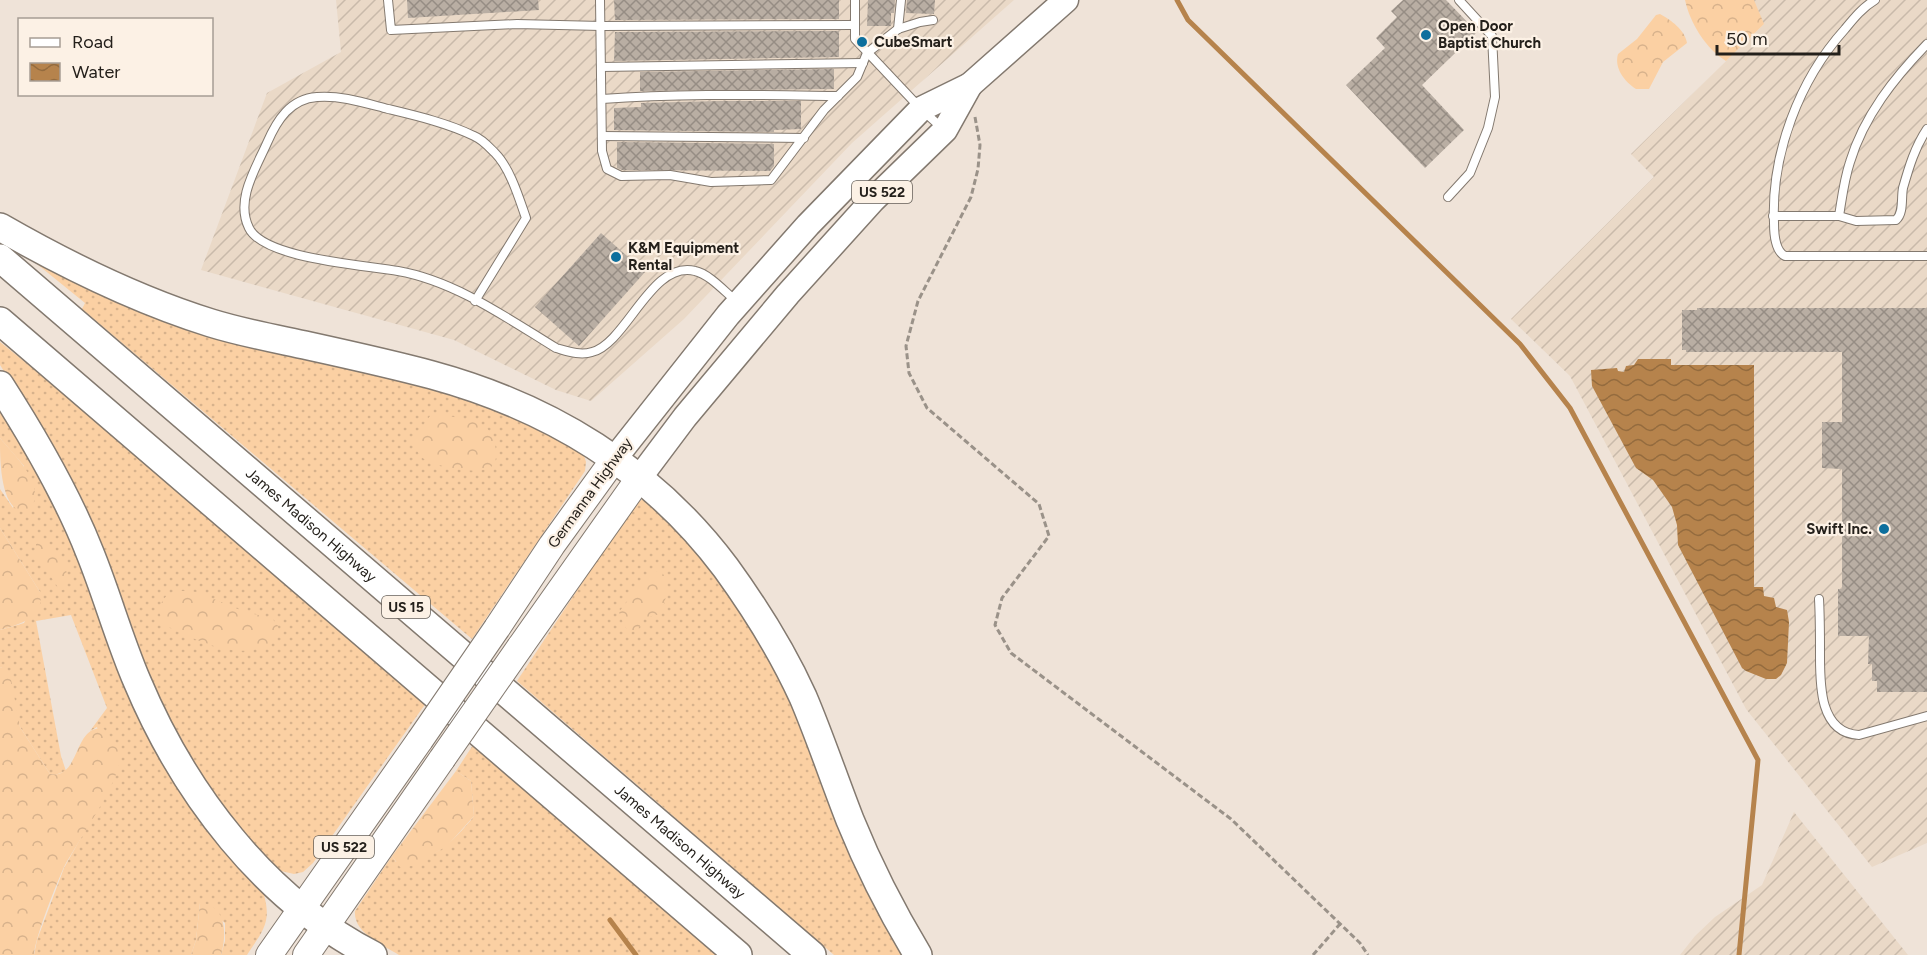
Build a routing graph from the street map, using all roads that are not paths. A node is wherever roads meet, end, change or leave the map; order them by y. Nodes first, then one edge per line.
1 (388, 0) edge
2 (600, 0) edge
3 (855, 0) edge
4 (901, 0) edge
5 (1066, 0) edge
6 (1459, 0) edge
7 (1875, 0) edge
8 (933, 20) dead end
9 (855, 25) junction
10 (600, 26) junction
11 (898, 29) junction
12 (1927, 44) edge
13 (867, 53) junction
14 (863, 63) junction
15 (601, 67) junction
16 (970, 85) junction
17 (838, 96) junction
18 (602, 99) junction
19 (921, 110) junction
20 (1927, 129) edge
21 (945, 130) junction
22 (602, 136) junction
23 (804, 138) junction
24 (1448, 197) dead end
25 (1773, 216) junction
26 (1839, 216) junction
27 (0, 227) edge
28 (1927, 256) edge
29 (0, 258) edge
30 (475, 301) junction
31 (739, 303) junction
32 (0, 321) edge
33 (0, 385) edge
34 (615, 458) junction
35 (640, 477) junction
36 (1819, 599) dead end
37 (1927, 716) edge
38 (302, 907) junction
39 (327, 926) junction
40 (269, 955) edge
41 (306, 955) edge
42 (373, 955) edge
43 (738, 955) edge
44 (812, 955) edge
45 (918, 955) edge

1 - 10 lane
2 - 10 lane
3 - 9 lane
4 - 11 lane
5 - 16 main road, Germanna Highway / US 522
6 - 24 lane
7 - 25 lane
8 - 11 lane
9 - 10 lane
9 - 13 lane
10 - 15 lane
11 - 13 lane
12 - 26 lane
13 - 14 lane
13 - 19 lane
14 - 15 lane
14 - 17 lane
15 - 18 lane
16 - 19 main road, Germanna Highway / US 522
16 - 21 main road, Germanna Highway / US 522
17 - 18 lane
17 - 23 lane
18 - 22 lane
19 - 21 lane
19 - 31 main road, Germanna Highway / US 522
20 - 26 lane
21 - 35 main road, Germanna Highway / US 522
22 - 23 lane
22 - 23 lane
25 - 26 lane
25 - 28 lane
27 - 34 highway
29 - 44 highway, James Madison Highway / US 15
30 - 30 lane
30 - 31 lane
31 - 34 main road, Germanna Highway / US 522
32 - 43 highway
33 - 38 highway
34 - 35 highway
34 - 38 highway, Germanna Highway / US 522, bridge
35 - 39 highway, Germanna Highway / US 522, bridge
35 - 45 highway
36 - 37 lane
38 - 39 highway
38 - 40 highway, Germanna Highway / US 522
39 - 41 highway, Germanna Highway / US 522
39 - 42 highway

